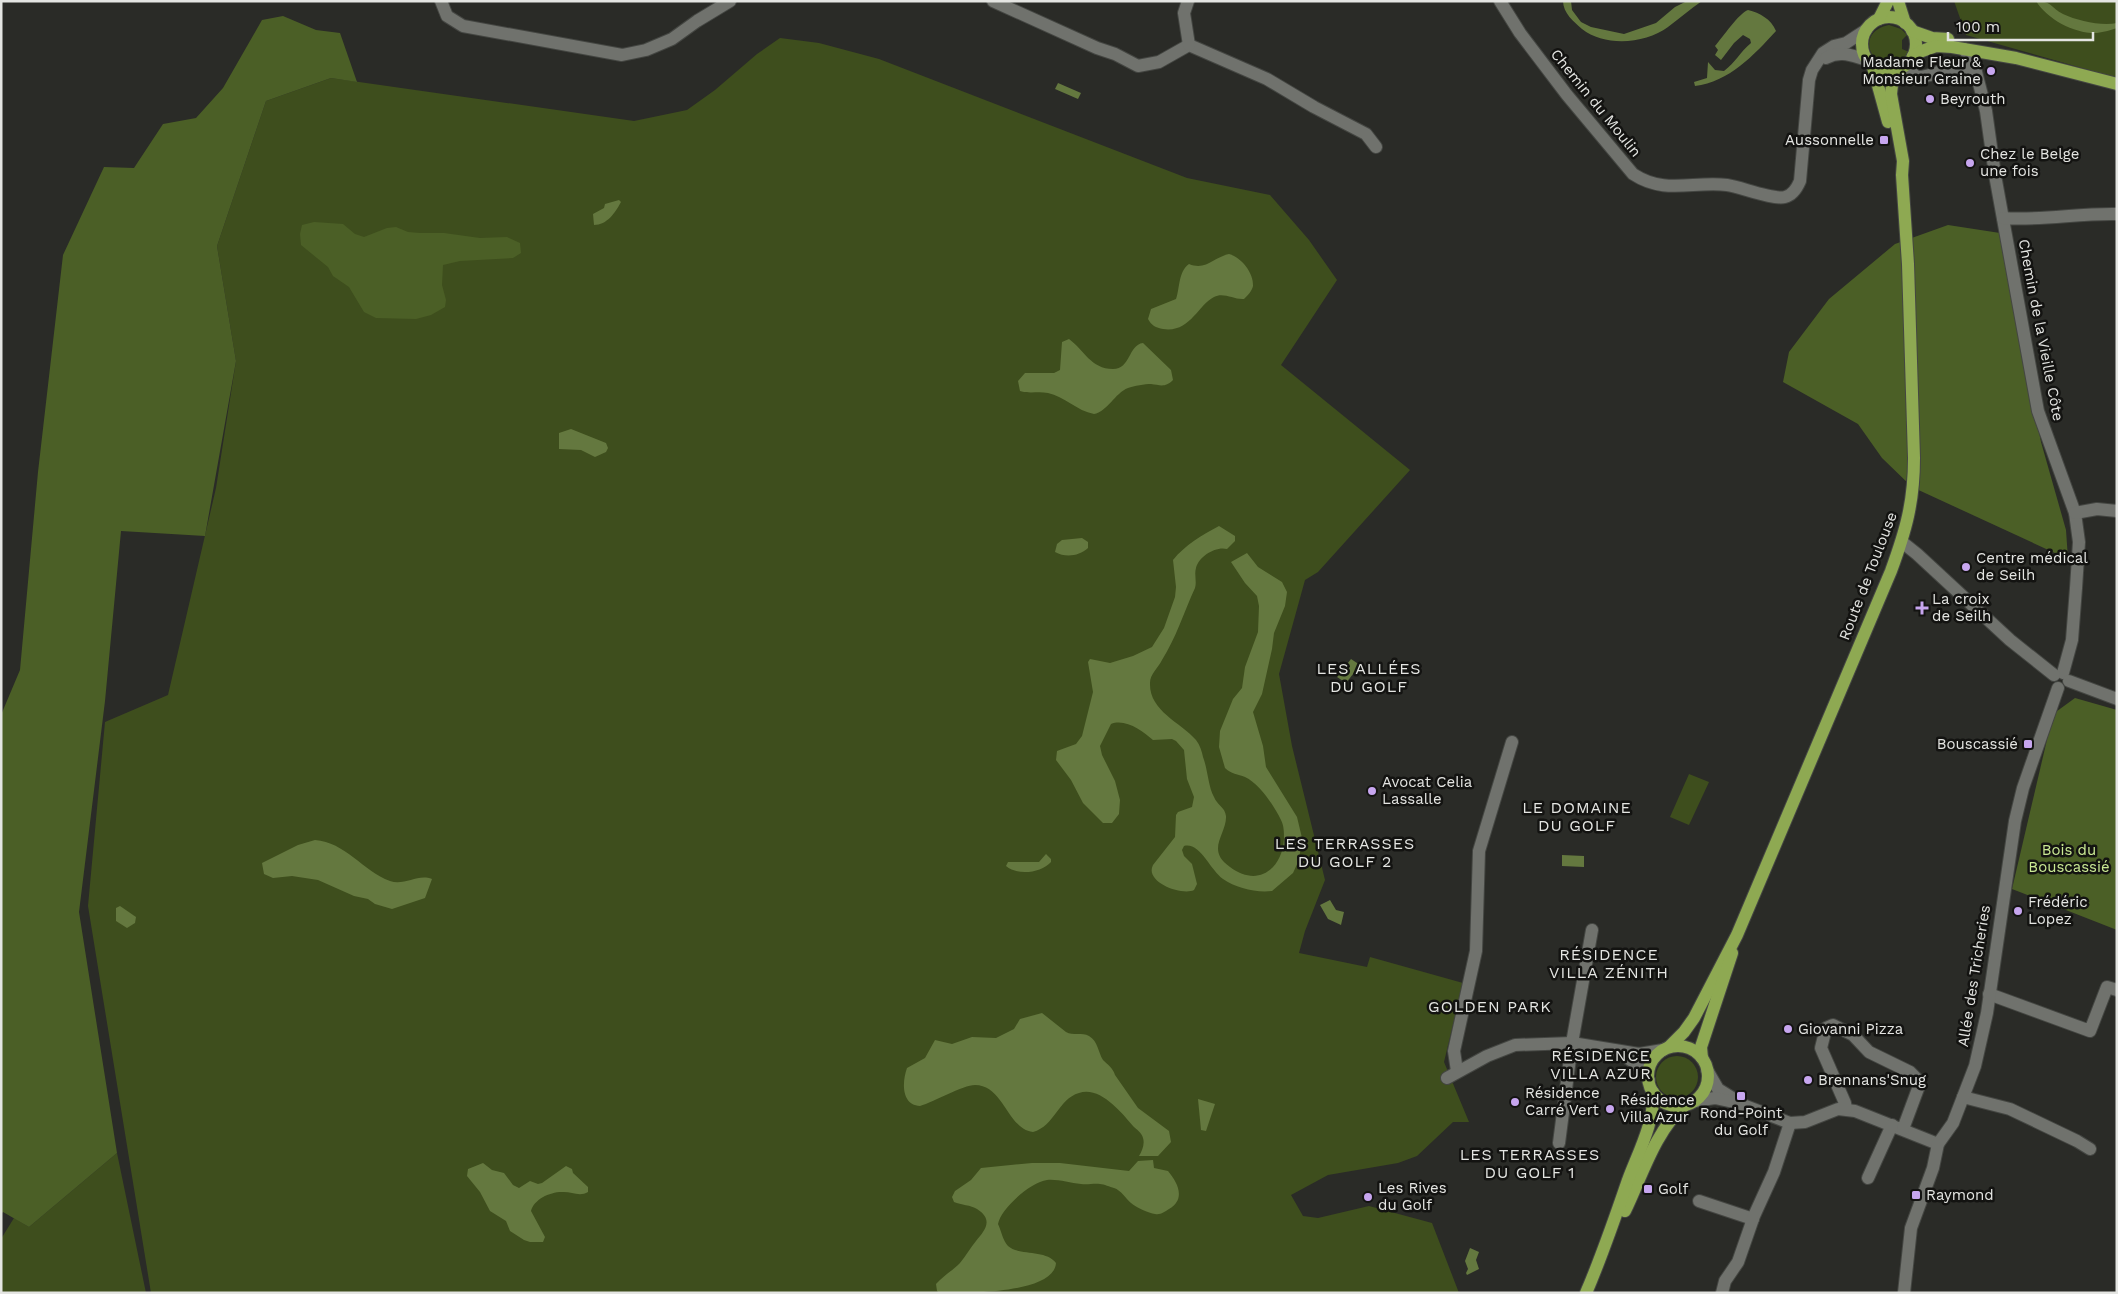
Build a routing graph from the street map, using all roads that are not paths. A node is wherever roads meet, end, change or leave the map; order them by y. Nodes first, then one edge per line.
1 (441, 1) edge
2 (730, 1) edge
3 (993, 1) edge
4 (1188, 1) edge
5 (1500, 1) edge
6 (1888, 1) edge
7 (1898, 1) edge
8 (1879, 19) junction
9 (1909, 27) junction
10 (1866, 30) junction
11 (1189, 45) junction
12 (1964, 49) junction
13 (2016, 58) junction
14 (1817, 62) junction
15 (1870, 62) junction
16 (1907, 63) junction
17 (1977, 79) junction
18 (2117, 84) edge
19 (1376, 147) dead end
20 (1902, 176) junction
21 (2117, 214) edge
22 (2003, 218) junction
23 (2117, 511) edge
24 (2075, 514) junction
25 (1902, 542) junction
26 (2061, 679) junction
27 (2117, 699) edge
28 (1512, 742) dead end
29 (1592, 930) dead end
30 (1737, 935) junction
31 (2117, 990) edge
32 (1989, 994) junction
33 (1572, 1043) junction
34 (1666, 1049) junction
35 (1612, 1050) junction
36 (1704, 1064) junction
37 (1651, 1086) junction
38 (1963, 1097) junction
39 (1738, 1102) junction
40 (1689, 1103) junction
41 (1846, 1109) junction
42 (1790, 1123) junction
43 (1898, 1127) junction
44 (1559, 1143) dead end
45 (1938, 1144) junction
46 (2090, 1150) dead end
47 (1868, 1178) dead end
48 (1699, 1201) dead end
49 (1753, 1219) junction
50 (1602, 1255) junction
51 (1586, 1293) edge
52 (1722, 1293) edge
53 (1904, 1293) edge

1 - 2 street
3 - 11 street
4 - 11 street
5 - 14 street, Chemin du Moulin
6 - 8 main road
7 - 9 main road
8 - 9 main road
8 - 10 main road
9 - 13 main road
9 - 16 main road
10 - 14 street
10 - 15 main road
11 - 19 street
12 - 13 main road
12 - 16 main road
12 - 17 street, Chemin de la Vieille Côte
13 - 18 main road
14 - 15 street
15 - 16 main road
15 - 20 main road, Route de Toulouse
16 - 17 street
16 - 20 main road, Route de Toulouse
17 - 22 street, Chemin de la Vieille Côte
20 - 25 main road, Route de Toulouse
21 - 22 street
22 - 24 street, Chemin de la Vieille Côte
23 - 24 street
24 - 26 street, Chemin de la Vieille Côte
25 - 26 street
25 - 30 main road, Route de Toulouse
26 - 27 street
26 - 32 street, Allée des Tricheries
28 - 33 street
29 - 33 street
30 - 34 main road, Route de Toulouse
30 - 36 main road, Route de Toulouse
31 - 32 street
32 - 38 street, Allée des Tricheries
33 - 35 street
33 - 44 street
34 - 35 street
34 - 36 main road
34 - 37 main road
35 - 37 street
36 - 39 street
36 - 40 main road
37 - 40 main road
37 - 50 main road
38 - 45 street, Allée des Tricheries
38 - 46 street
39 - 40 street
39 - 42 street
40 - 50 main road
41 - 42 street
41 - 43 street
41 - 43 street
42 - 49 street
43 - 45 street
43 - 47 street
45 - 53 street, Allée des Tricheries
48 - 49 street
49 - 52 street
50 - 51 main road

